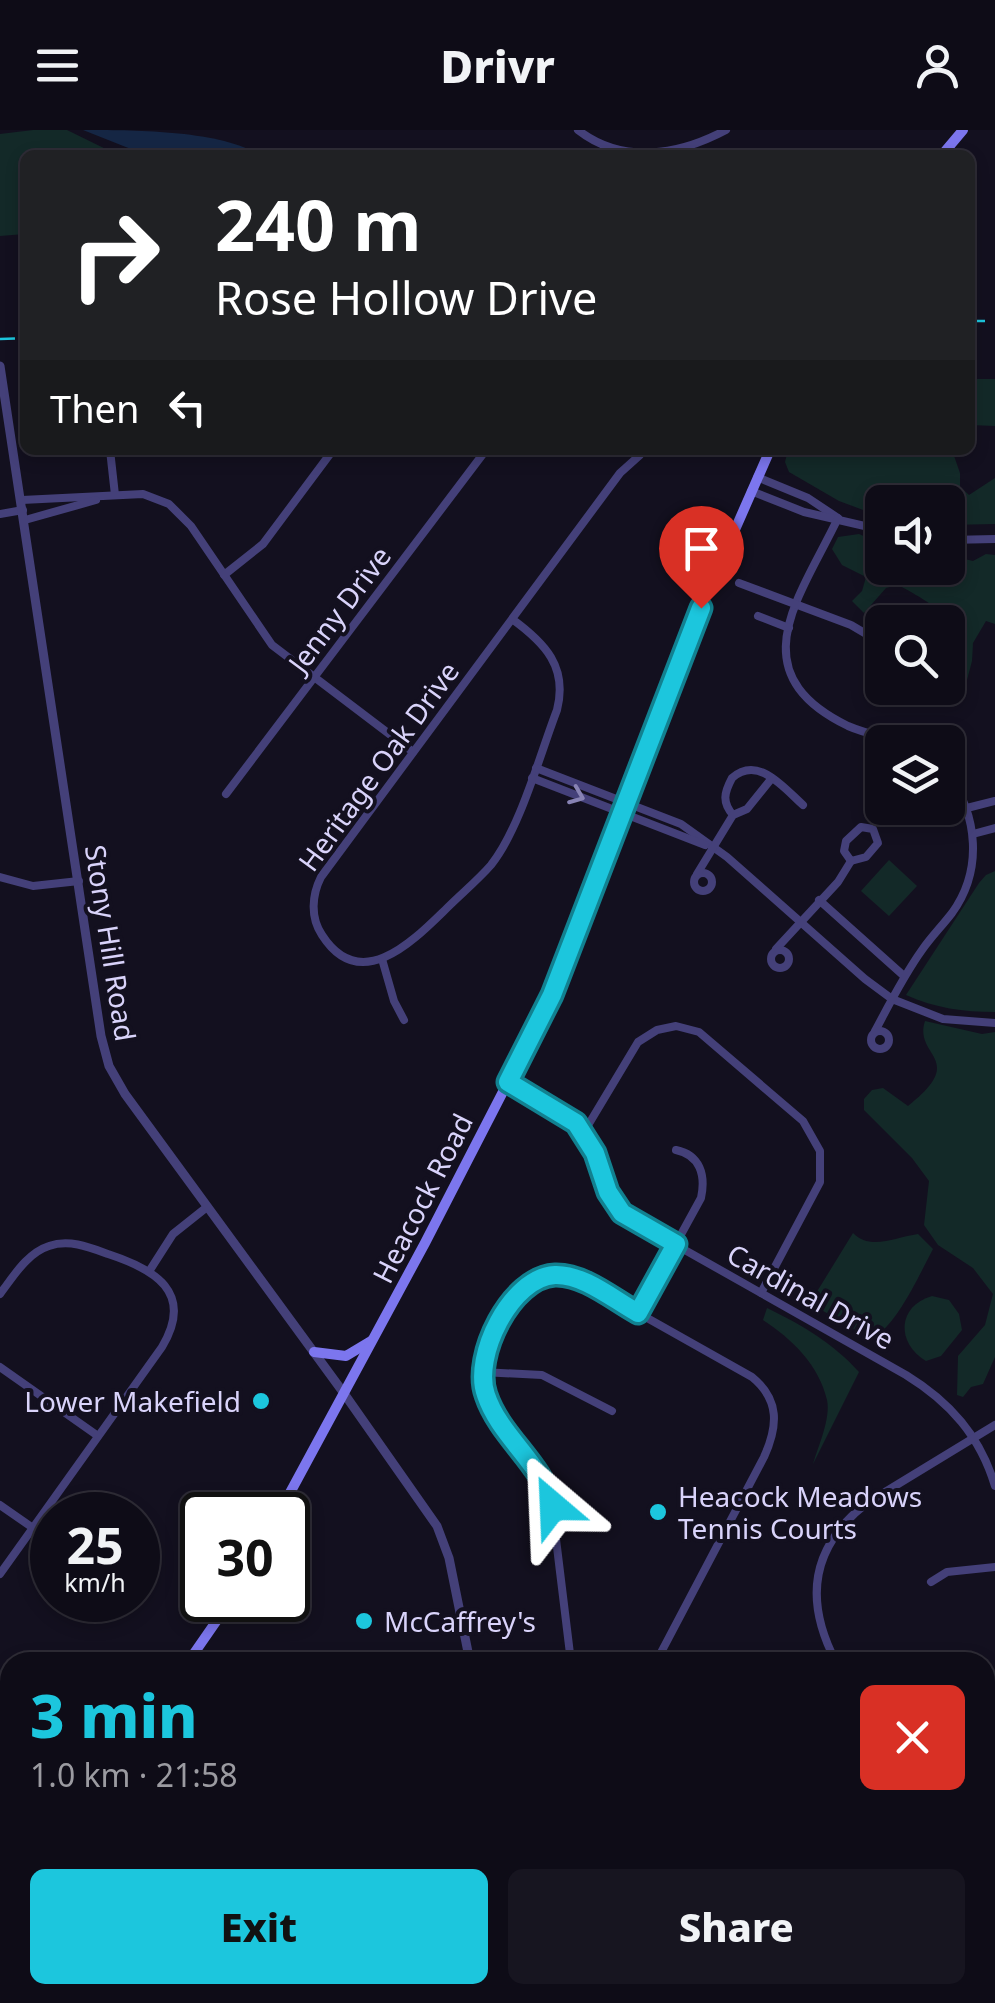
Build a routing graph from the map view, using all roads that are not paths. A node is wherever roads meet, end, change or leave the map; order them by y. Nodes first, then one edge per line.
1 (578, 130) edge
2 (726, 130) edge
3 (964, 130) edge
4 (625, 150) edge
5 (665, 150) edge
6 (946, 150) edge
7 (0, 366) edge
8 (111, 455) edge
9 (328, 455) edge
10 (482, 455) edge
11 (640, 455) dead end
12 (768, 455) edge
13 (757, 477) junction
14 (751, 491) junction
15 (115, 495) junction
16 (23, 510) junction
17 (0, 514) edge
18 (838, 518) junction
19 (865, 525) edge
20 (995, 539) edge
21 (965, 540) edge
22 (224, 575) junction
23 (740, 583) dead end
24 (796, 604) junction
25 (758, 616) dead end
26 (512, 620) junction
27 (789, 628) junction
28 (865, 633) edge
29 (314, 680) junction
30 (865, 731) edge
31 (414, 752) junction
32 (536, 768) junction
33 (532, 778) junction
34 (772, 778) junction
35 (226, 794) dead end
36 (995, 801) edge
37 (804, 804) dead end
38 (965, 804) edge
39 (623, 807) junction
40 (967, 808) junction
41 (734, 815) junction
42 (995, 828) edge
43 (972, 834) junction
44 (714, 848) junction
45 (851, 861) junction
46 (697, 874) dead end
47 (0, 877) edge
48 (79, 881) junction
49 (819, 900) junction
50 (800, 922) junction
51 (776, 950) dead end
52 (382, 959) junction
53 (904, 976) junction
54 (892, 999) junction
55 (404, 1020) dead end
56 (995, 1023) edge
57 (875, 1031) dead end
58 (508, 1082) junction
59 (584, 1132) junction
60 (676, 1150) dead end
61 (207, 1207) junction
62 (676, 1244) junction
63 (150, 1270) junction
64 (761, 1293) junction
65 (0, 1294) edge
66 (638, 1313) junction
67 (372, 1340) junction
68 (314, 1352) junction
69 (0, 1367) edge
70 (482, 1372) junction
71 (343, 1392) junction
72 (612, 1412) dead end
73 (995, 1425) edge
74 (98, 1436) junction
75 (974, 1438) junction
76 (995, 1486) edge
77 (58, 1492) edge
78 (290, 1492) edge
79 (0, 1505) edge
80 (30, 1526) edge
81 (30, 1532) edge
82 (995, 1567) edge
83 (0, 1574) edge
84 (932, 1582) dead end
85 (217, 1622) edge
86 (198, 1652) edge
87 (468, 1652) edge
88 (570, 1652) edge
89 (661, 1652) edge
90 (831, 1652) edge
91 (995, 1810) edge
92 (995, 1823) edge

1 - 4 street
2 - 5 street
3 - 6 main road
7 - 16 street, Stony Hill Road
8 - 15 street
9 - 22 street
10 - 29 street, Jenny Drive
11 - 26 street, Heritage Oak Drive
12 - 13 main road, Heacock Road
13 - 14 main road, Heacock Road
13 - 18 street
14 - 18 street
14 - 39 main road, Heacock Road
15 - 16 street
15 - 16 street
15 - 22 street
16 - 17 street
16 - 48 street, Stony Hill Road
18 - 19 street
18 - 24 street
20 - 21 street
22 - 29 street
23 - 24 street
24 - 27 street
24 - 28 street
25 - 27 street
26 - 31 street, Heritage Oak Drive
26 - 32 street
27 - 30 street
29 - 31 street
29 - 35 street, Jenny Drive
31 - 52 street, Heritage Oak Drive
32 - 33 street
32 - 39 street
33 -> 39 street
33 - 52 street
34 - 37 street
34 - 41 street
34 - 41 street
36 - 40 street
38 - 40 street
39 - 44 street
39 - 58 main road, Heacock Road
40 - 43 street
41 - 44 street
42 - 43 street
43 - 53 street
44 - 46 street
44 - 50 street
45 - 45 street
45 - 49 street
47 - 48 street
48 - 61 street, Stony Hill Road
49 - 50 street
49 - 53 street
50 - 51 street
50 - 54 street
52 - 55 street
53 - 54 street
54 - 56 street
54 - 57 street
58 - 59 street
58 - 67 main road, Heacock Road
59 - 62 street, Cardinal Drive
59 - 64 street
60 - 62 street
61 - 63 street
61 - 68 street, Stony Hill Road
62 - 64 street, Cardinal Drive
62 - 66 street
63 - 65 street
63 - 74 street
64 - 75 street, Cardinal Drive
66 - 70 street
66 - 89 street
67 - 68 main road
67 - 71 main road, Heacock Road
68 - 71 street, Stony Hill Road
69 - 74 street
70 - 72 street
70 - 88 street
71 - 78 main road, Heacock Road
71 - 87 street, Stony Hill Road
73 - 75 street
74 - 77 street
75 - 76 street, Cardinal Drive
75 - 90 street
79 - 80 street
81 - 83 street
82 - 84 street
85 - 86 main road
91 - 92 street

